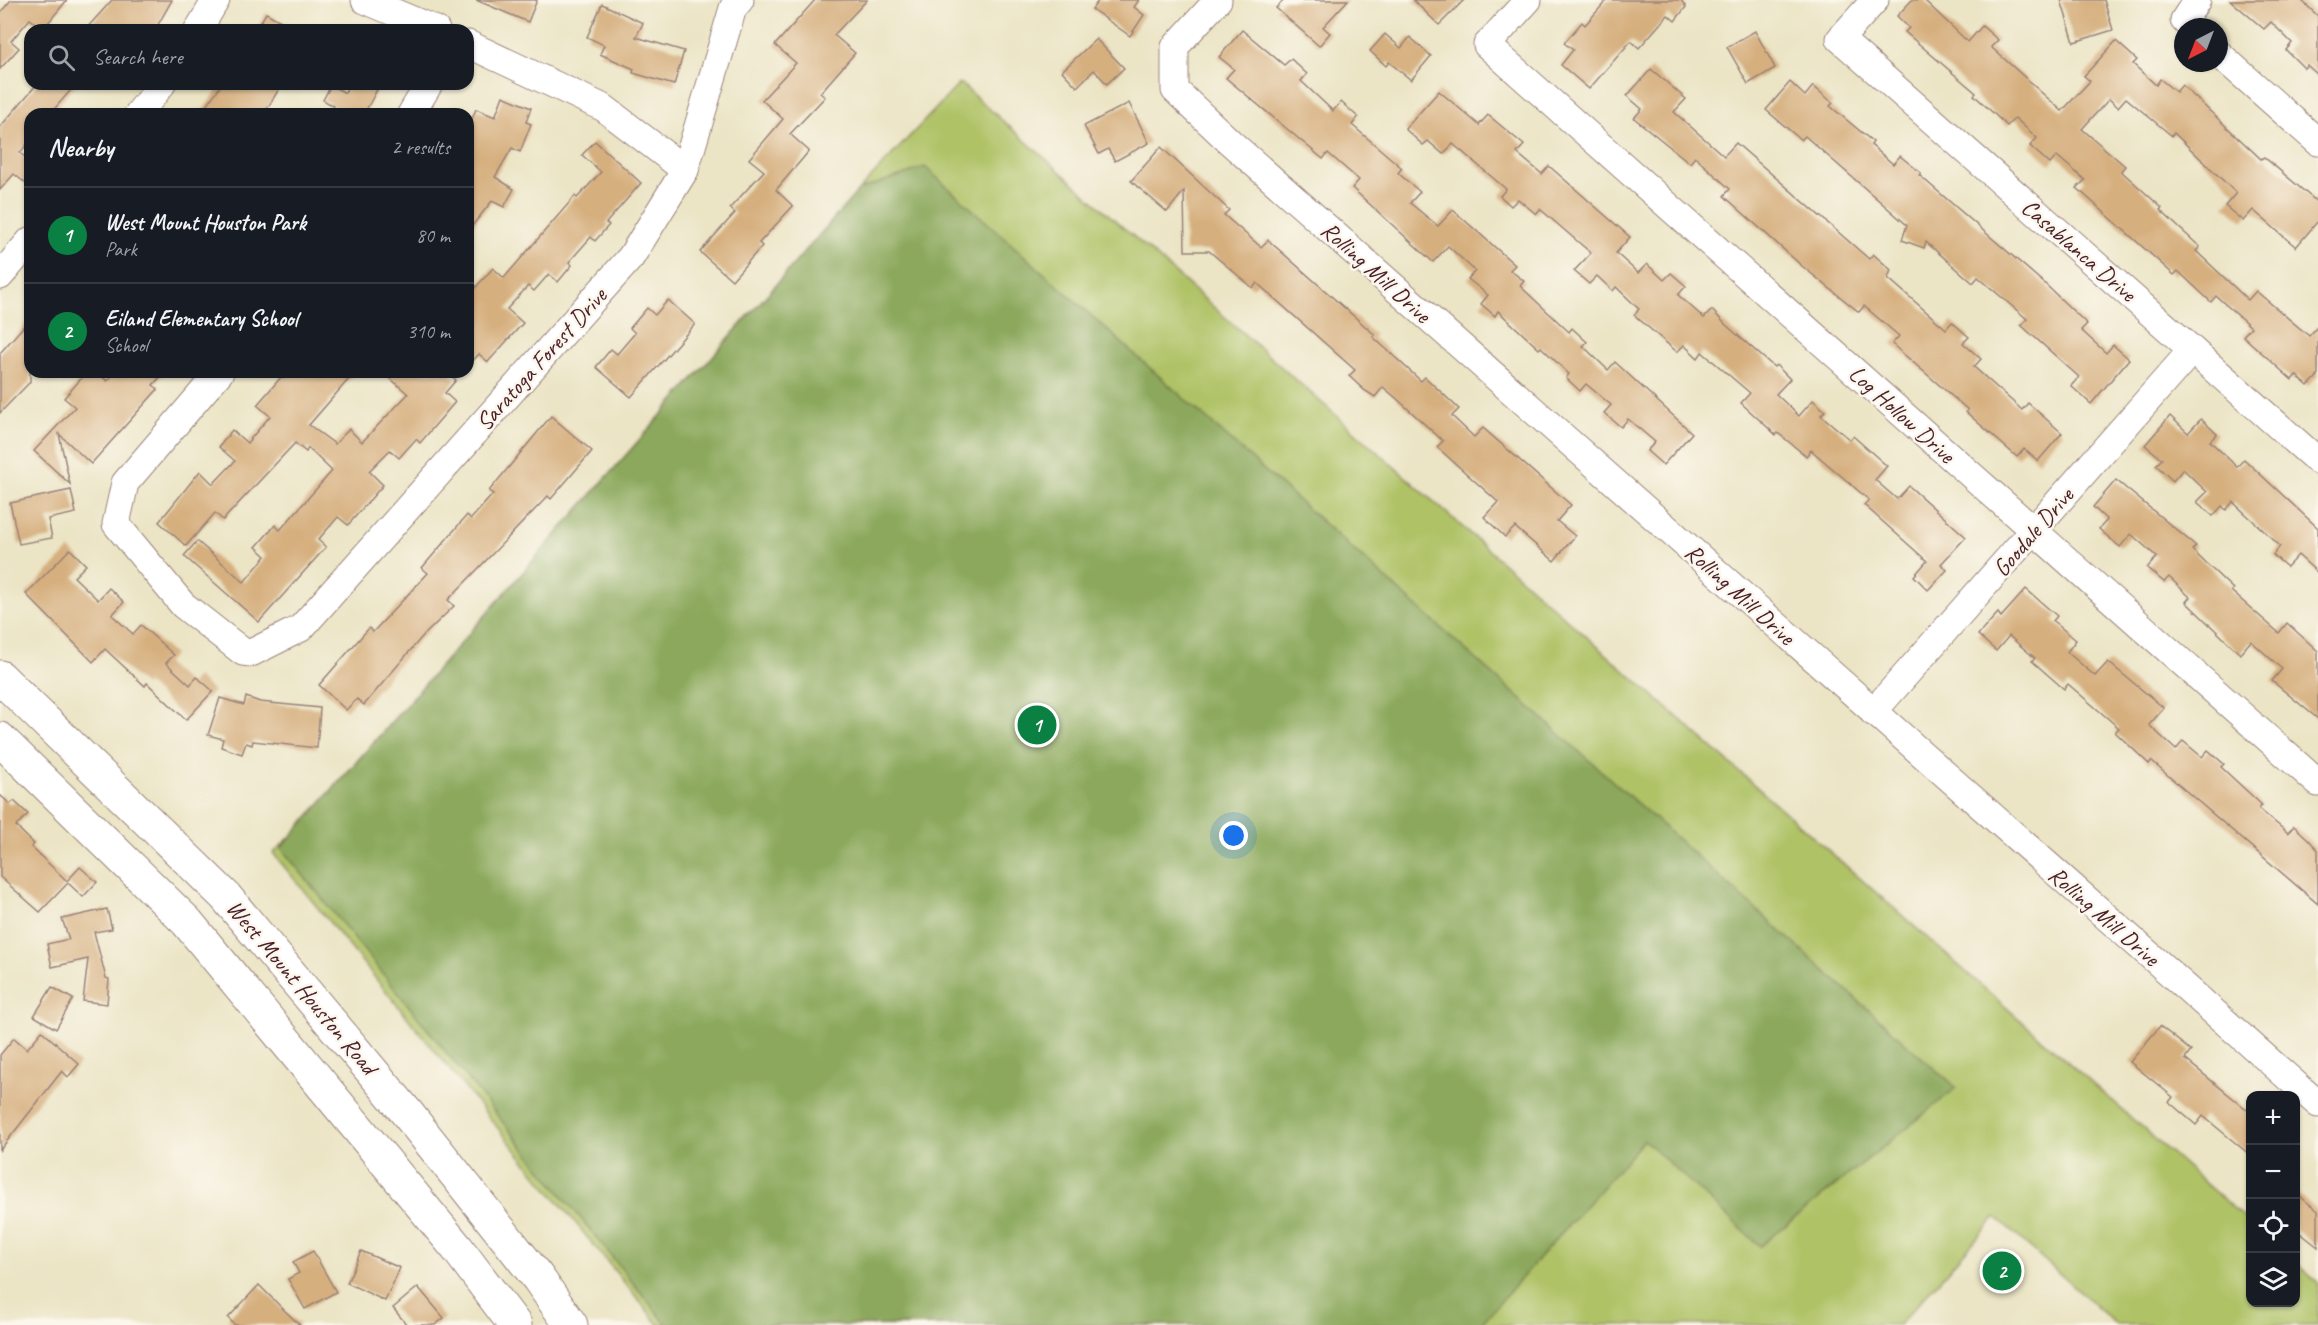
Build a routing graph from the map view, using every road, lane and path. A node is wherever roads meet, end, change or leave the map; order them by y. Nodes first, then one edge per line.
1 (216, 0) edge
2 (365, 0) edge
3 (740, 0) edge
4 (1218, 0) edge
5 (1528, 0) edge
6 (1875, 0) edge
7 (202, 24) edge
8 (422, 24) edge
9 (474, 47) edge
10 (2228, 62) edge
11 (157, 90) edge
12 (425, 90) edge
13 (143, 108) edge
14 (415, 108) edge
15 (2318, 142) edge
16 (685, 170) junction
17 (24, 248) edge
18 (0, 276) edge
19 (2192, 350) junction
20 (215, 378) edge
21 (2318, 461) edge
22 (2034, 531) junction
23 (0, 677) edge
24 (1873, 712) junction
25 (0, 739) edge
26 (2318, 783) edge
27 (2318, 1104) edge
28 (515, 1325) edge
29 (571, 1325) edge

1 - 7 street
2 - 8 street
3 - 16 street, Saratoga Forest Drive
4 - 24 street, Rolling Mill Drive
5 - 22 street, Log Hollow Drive
6 - 19 street, Casablanca Drive
9 - 16 street
10 - 15 street
11 - 13 street
12 - 14 street
16 - 20 street, Saratoga Forest Drive
17 - 18 street
19 - 21 street, Casablanca Drive
19 - 22 street, Goodale Drive
22 - 24 street, Goodale Drive
22 - 26 street, Log Hollow Drive
23 - 29 main road, West Mount Houston Road
24 - 27 street, Rolling Mill Drive
25 - 28 main road, West Mount Houston Road

